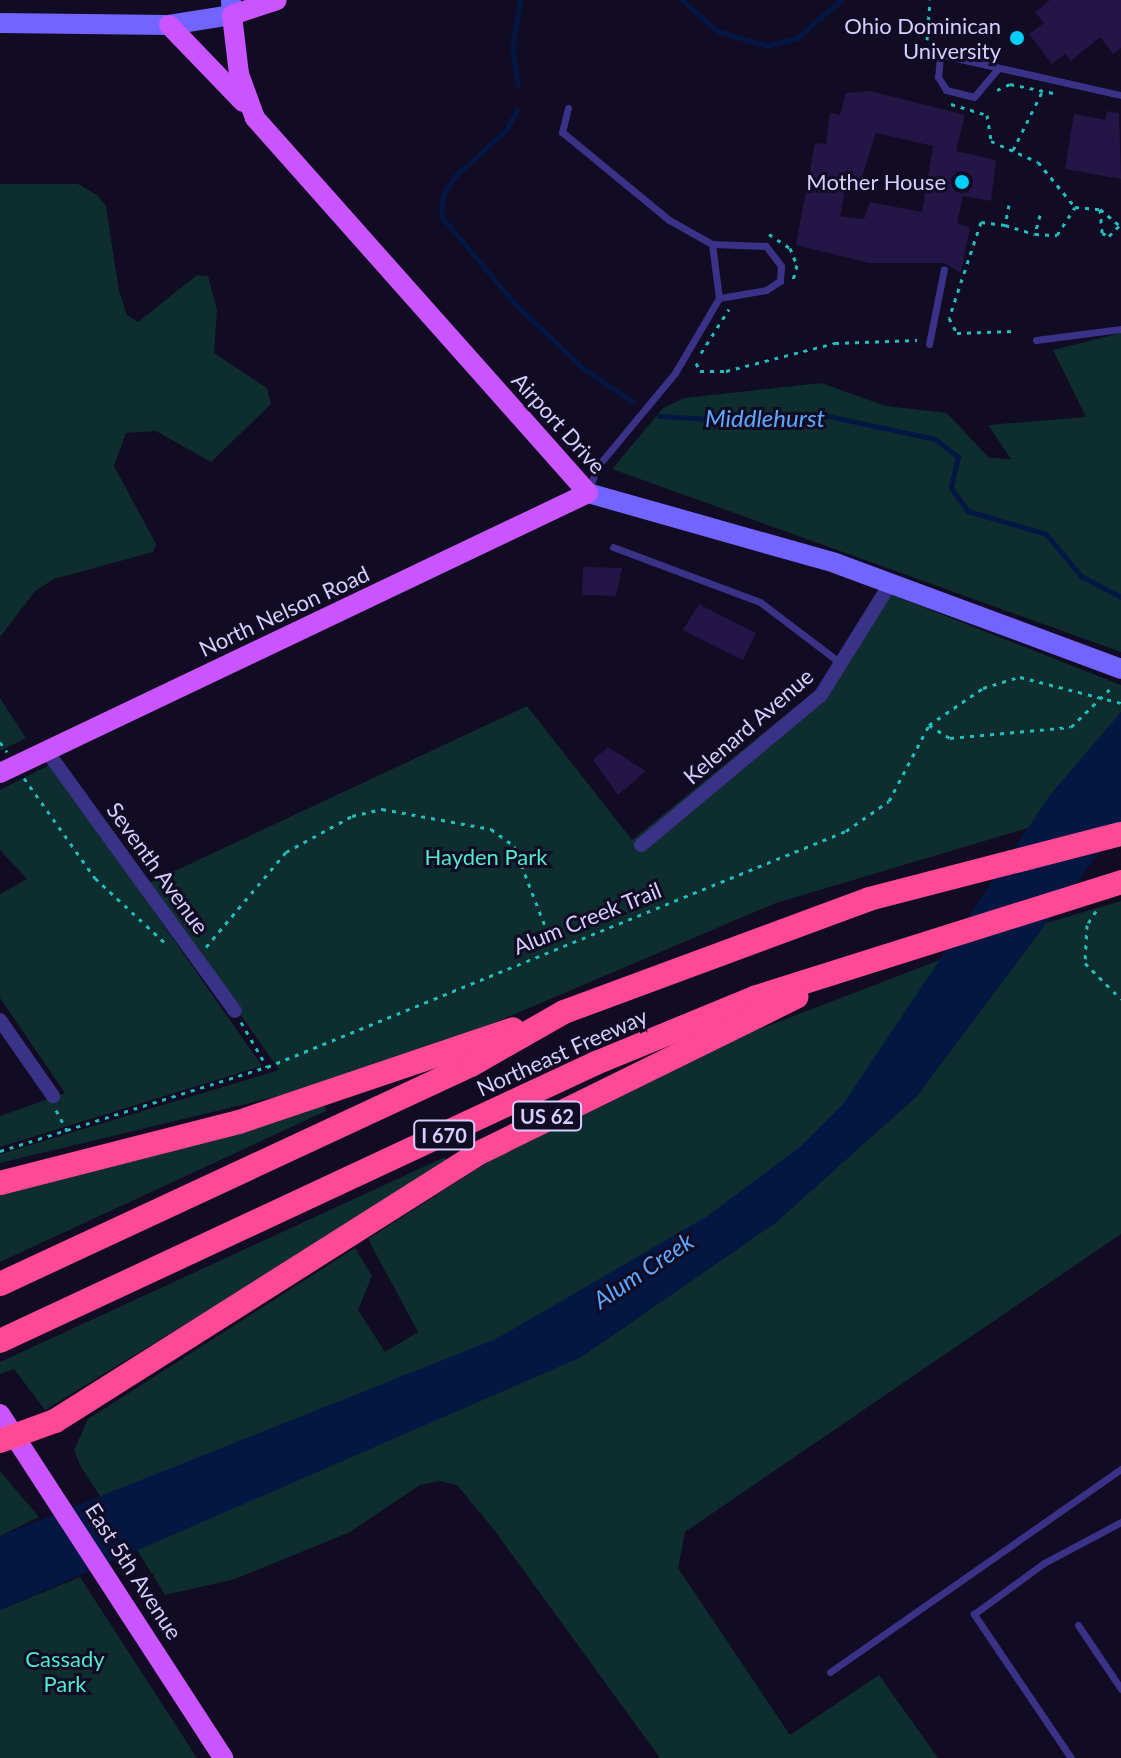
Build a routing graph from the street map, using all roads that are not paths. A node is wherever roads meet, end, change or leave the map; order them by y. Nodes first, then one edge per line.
1 (277, 0) edge
2 (232, 7) edge
3 (0, 23) edge
4 (169, 25) junction
5 (925, 51) road end
6 (940, 56) junction
7 (997, 70) junction
8 (1121, 95) edge
9 (568, 108) dead end
10 (255, 118) junction
11 (712, 244) junction
12 (944, 269) dead end
13 (719, 298) junction
14 (1121, 329) edge
15 (1036, 340) dead end
16 (929, 344) road end
17 (588, 493) junction
18 (613, 547) dead end
19 (890, 584) junction
20 (844, 666) junction
21 (1121, 669) edge
22 (46, 750) junction
23 (8, 768) edge
24 (1121, 834) edge
25 (641, 845) dead end
26 (1121, 882) edge
27 (897, 951) junction
28 (235, 1011) road end
29 (564, 1012) junction
30 (0, 1020) edge
31 (53, 1096) road end
32 (0, 1183) edge
33 (0, 1284) edge
34 (0, 1341) edge
35 (0, 1414) edge
36 (8, 1439) edge
37 (1121, 1469) edge
38 (1121, 1522) edge
39 (1078, 1625) dead end
40 (830, 1672) dead end
41 (1121, 1689) edge
42 (223, 1758) edge
43 (1071, 1758) edge

1 - 2 main road
2 - 4 main road
2 - 10 main road, Airport Drive
3 - 4 main road
4 - 10 main road
5 - 6 lane
6 - 7 lane
6 - 7 lane
7 - 8 lane
9 - 11 lane
10 - 17 main road, Airport Drive
11 - 13 lane
11 - 13 lane
12 - 16 lane
13 - 17 lane
14 - 15 lane
17 - 19 main road, Airport Drive
17 - 22 main road, North Nelson Road
18 - 20 lane
19 - 20 street, Kelenard Avenue
19 - 21 main road, Airport Drive
20 - 25 street, Kelenard Avenue
22 - 23 main road, North Nelson Road
22 - 28 street, Seventh Avenue
24 - 29 highway, Northeast Freeway / I 670
26 - 27 highway, Northeast Freeway / I 670
27 - 34 highway, Northeast Freeway / I 670
27 - 36 highway, US 62
29 - 32 highway
29 - 33 highway, Northeast Freeway / I 670
30 - 31 street
35 - 36 main road, East 5th Avenue
36 - 42 main road, East 5th Avenue
37 - 40 lane
38 - 43 lane
39 - 41 lane

